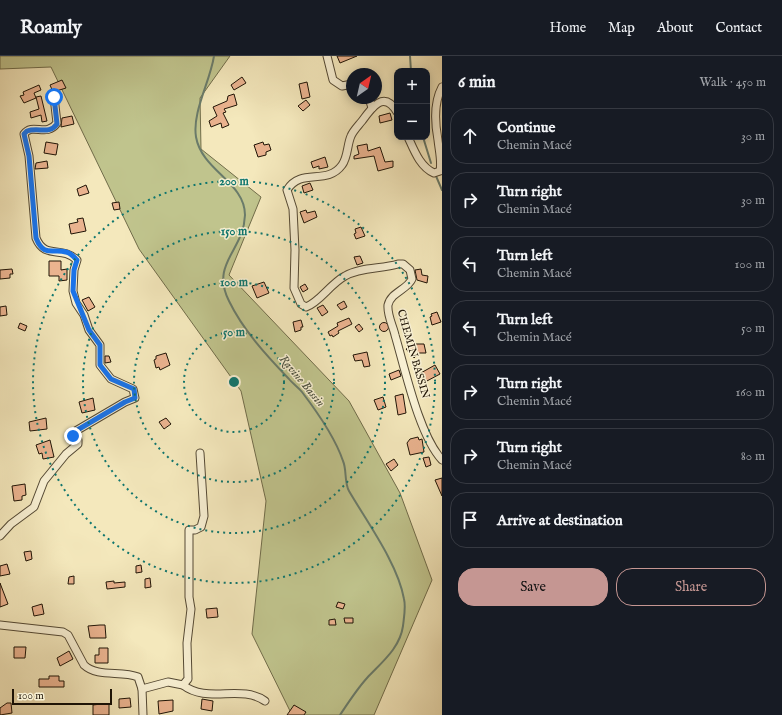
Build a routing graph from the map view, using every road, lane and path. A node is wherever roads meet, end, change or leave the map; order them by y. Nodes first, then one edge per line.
1 (327, 56) edge
2 (346, 85) edge
3 (442, 87) edge
4 (54, 97) dead end
5 (371, 104) edge
6 (372, 108) junction
7 (394, 108) edge
8 (409, 140) edge
9 (200, 453) dead end
10 (442, 460) edge
11 (0, 536) edge
12 (0, 625) edge
13 (183, 685) junction
14 (142, 689) junction
15 (265, 700) dead end
16 (143, 715) edge

1 - 2 street
3 - 8 street
4 - 11 street
5 - 6 street
6 - 7 street
6 - 10 street, CHEMIN BASSIN
9 - 13 street
12 - 14 street
13 - 14 street
13 - 15 street
14 - 16 street

